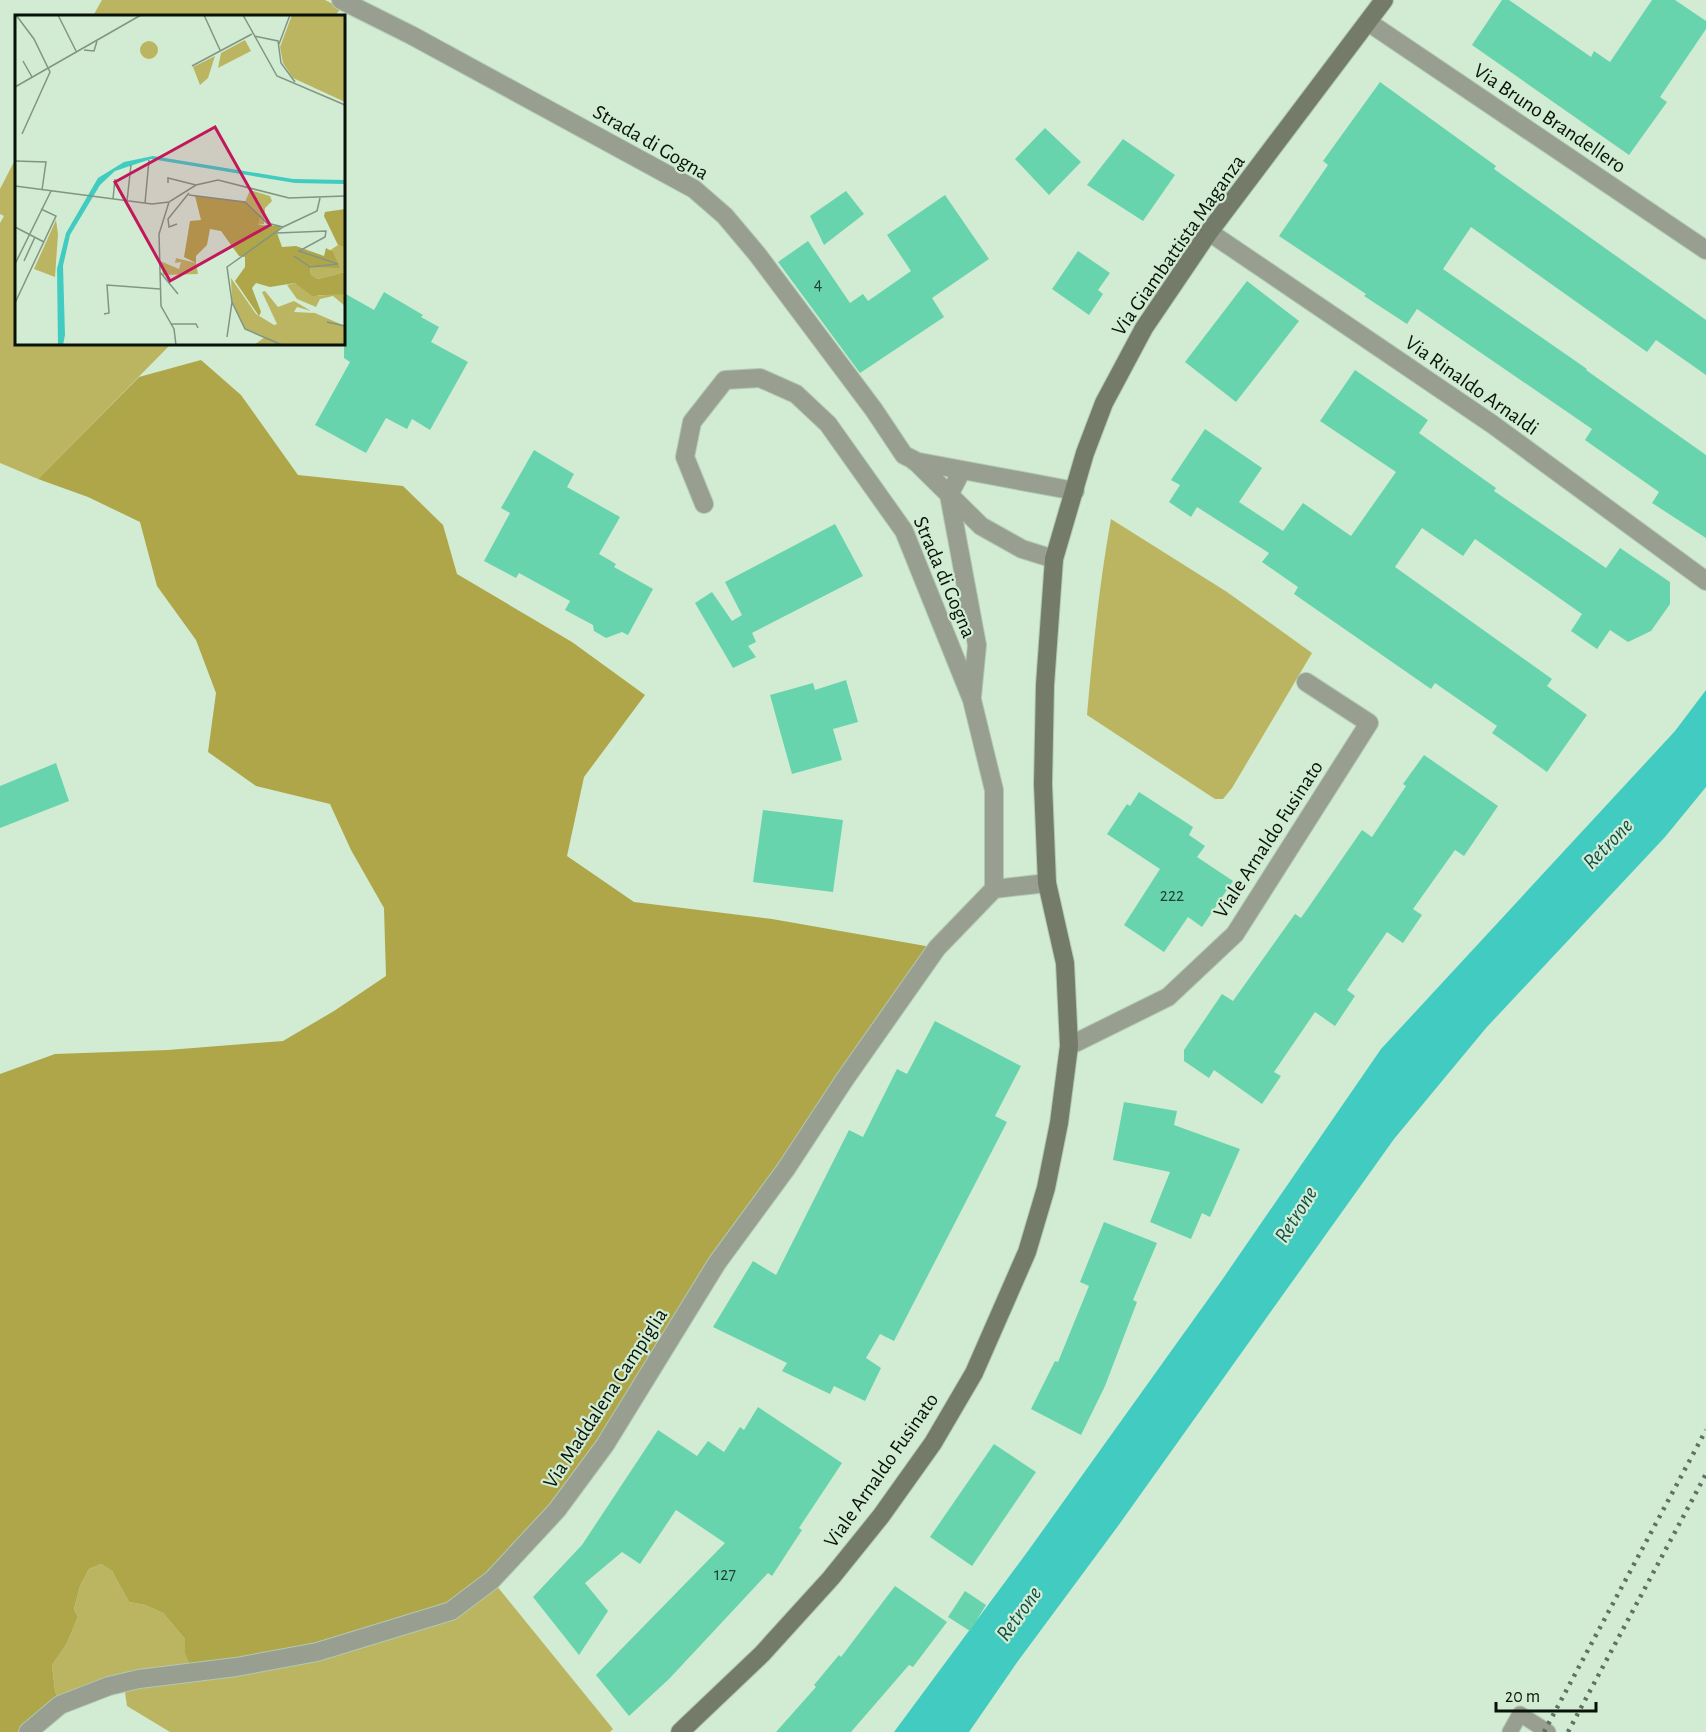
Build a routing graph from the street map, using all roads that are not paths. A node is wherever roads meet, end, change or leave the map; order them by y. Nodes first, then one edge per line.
1 (341, 0) edge
2 (1384, 0) edge
3 (1368, 22) junction
4 (1209, 232) junction
5 (1706, 250) edge
6 (914, 460) junction
7 (962, 470) junction
8 (1075, 491) junction
9 (949, 495) junction
10 (704, 504) dead end
11 (1054, 559) junction
12 (1706, 581) edge
13 (1306, 682) dead end
14 (1045, 685) joint
15 (972, 700) junction
16 (1047, 883) junction
17 (994, 889) junction
18 (1069, 1046) junction
19 (28, 1732) edge
20 (680, 1732) edge
21 (1510, 1732) edge
22 (1548, 1732) edge

1 - 6 street, Strada di Gogna
2 - 3 street, Via Giambattista Maganza
3 - 4 street, Via Giambattista Maganza
3 - 5 street, Via Bruno Brandellero
4 - 8 street, Via Giambattista Maganza
4 - 12 street, Via Rinaldo Arnaldi
6 - 7 street
6 - 9 street, Strada di Gogna
7 - 8 street
7 - 9 street, Strada di Gogna
8 - 11 street, Via Giambattista Maganza
9 - 11 street, Strada di Gogna
9 - 15 street, Strada di Gogna
10 - 15 street, Strada di Gogna
11 - 14 street, Via Giambattista Maganza
13 - 18 street, Viale Arnaldo Fusinato
14 - 16 street, Viale Arnaldo Fusinato
15 - 17 street, Strada di Gogna
16 - 17 street
16 - 18 street, Viale Arnaldo Fusinato
17 - 19 street, Via Maddalena Campiglia
18 - 20 street, Viale Arnaldo Fusinato
21 - 22 lane

